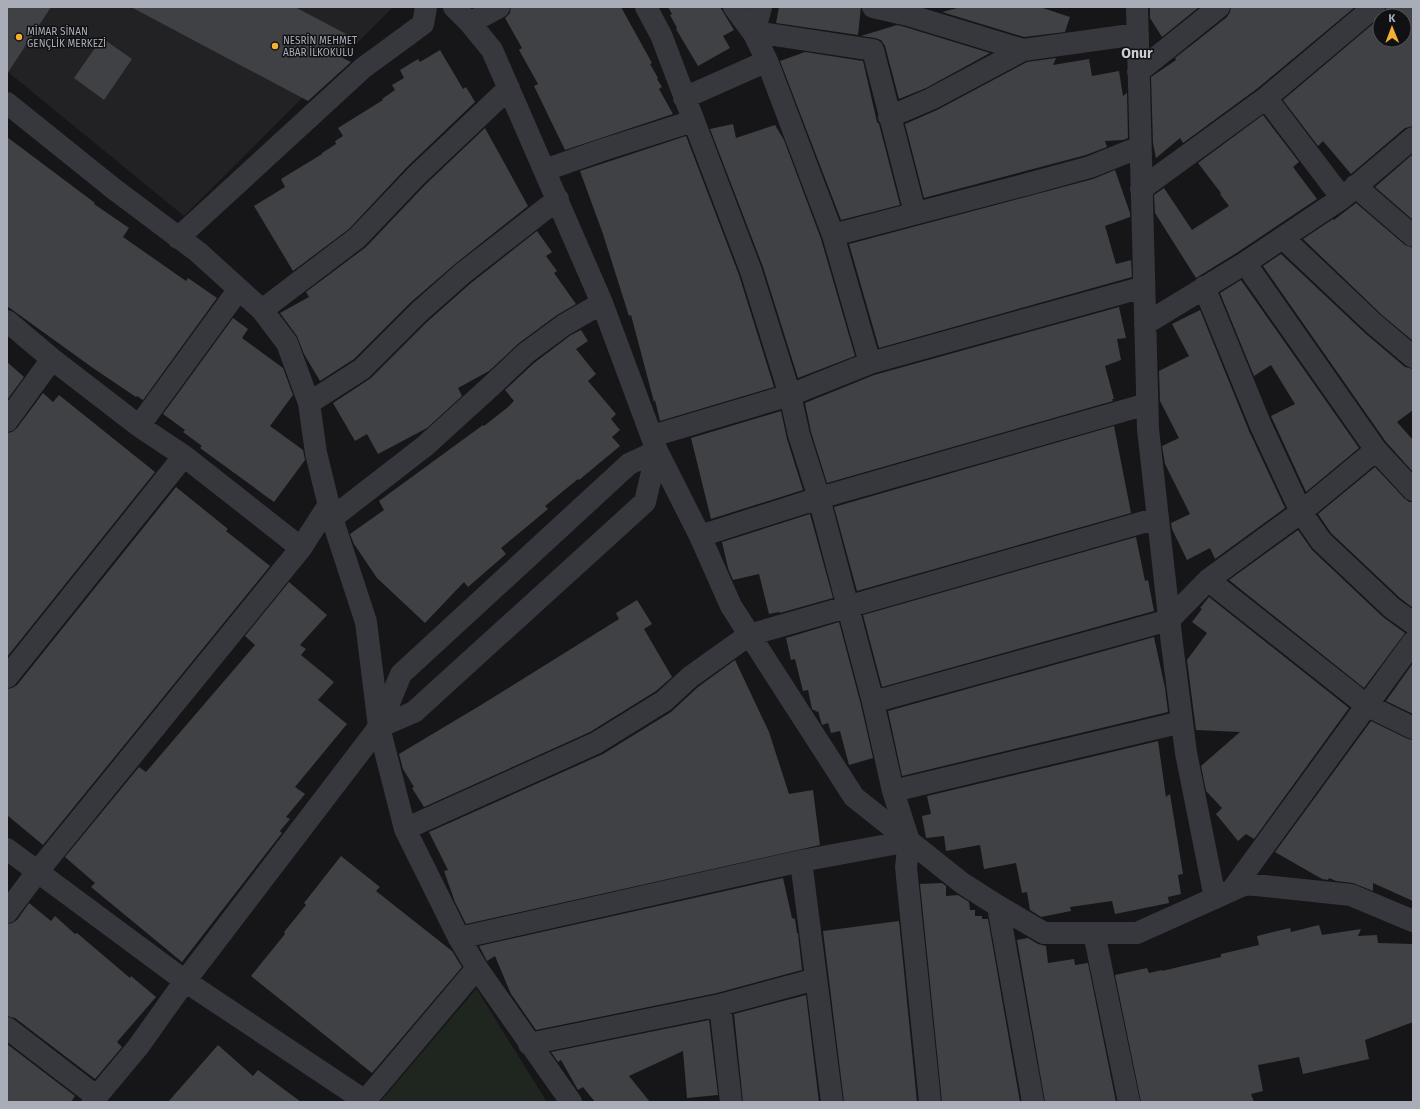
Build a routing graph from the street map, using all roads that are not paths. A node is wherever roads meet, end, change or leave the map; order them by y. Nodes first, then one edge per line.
1 (426, 7) edge
2 (454, 7) edge
3 (499, 7) edge
4 (646, 7) edge
5 (734, 7) edge
6 (761, 7) edge
7 (872, 7) edge
8 (1137, 7) edge
9 (1219, 7) edge
10 (1374, 7) edge
11 (470, 23) junction
12 (755, 33) junction
13 (1138, 34) junction
14 (1023, 50) junction
15 (767, 61) junction
16 (1138, 72) junction
17 (509, 88) junction
18 (684, 98) junction
19 (1266, 98) junction
20 (7, 103) edge
21 (889, 117) junction
22 (693, 121) junction
23 (1413, 138) edge
24 (1140, 147) junction
25 (545, 170) junction
26 (1141, 189) junction
27 (1348, 192) junction
28 (558, 199) junction
29 (914, 213) junction
30 (833, 235) junction
31 (1413, 236) edge
32 (178, 238) junction
33 (1283, 238) junction
34 (1245, 263) junction
35 (1144, 287) junction
36 (1204, 288) junction
37 (239, 289) junction
38 (602, 303) junction
39 (262, 310) junction
40 (7, 321) edge
41 (1145, 324) junction
42 (1413, 357) edge
43 (52, 359) junction
44 (870, 363) junction
45 (790, 395) junction
46 (309, 403) junction
47 (1147, 404) junction
48 (7, 421) edge
49 (139, 426) junction
50 (655, 443) junction
51 (1376, 450) junction
52 (184, 456) junction
53 (1413, 490) edge
54 (819, 498) junction
55 (330, 512) junction
56 (1301, 512) junction
57 (1158, 518) junction
58 (700, 536) junction
59 (301, 548) junction
60 (1208, 580) junction
61 (848, 606) junction
62 (1169, 620) junction
63 (1413, 623) edge
64 (749, 635) junction
65 (1413, 642) edge
66 (7, 677) edge
67 (873, 702) junction
68 (1366, 705) junction
69 (1182, 722) junction
70 (379, 727) junction
71 (1413, 728) edge
72 (893, 791) junction
73 (405, 829) junction
74 (909, 841) junction
75 (7, 849) edge
76 (801, 861) junction
77 (38, 871) junction
78 (1224, 894) junction
79 (998, 906) junction
80 (7, 912) edge
81 (1413, 921) edge
82 (1094, 933) junction
83 (459, 938) junction
84 (477, 968) junction
85 (816, 979) junction
86 (185, 981) junction
87 (720, 1005) junction
88 (7, 1028) edge
89 (529, 1044) junction
90 (94, 1100) edge
91 (365, 1102) edge
92 (571, 1102) edge
93 (731, 1102) edge
94 (832, 1102) edge
95 (930, 1102) edge
96 (1033, 1102) edge
97 (1129, 1102) edge

1 - 32 street
2 - 11 street
3 - 11 street
4 - 18 street
5 - 12 street
6 - 12 street
7 - 14 street
8 - 13 street
9 - 16 street
10 - 19 street
11 - 17 street
12 - 15 street
12 - 21 street
13 - 14 street
13 - 16 street
14 - 21 street
15 - 18 street
15 - 30 street
16 - 24 street
17 - 25 street
17 - 39 street
18 - 22 street
19 - 26 street
19 - 27 street
20 - 32 street
21 - 29 street
22 - 25 street
22 - 45 street
23 - 27 street
24 - 26 street
24 - 29 street
25 - 28 street
26 - 35 street
27 - 31 street
27 - 33 street
28 - 38 street
28 - 46 street
29 - 30 street
30 - 44 street
32 - 37 street
33 - 34 street
33 - 42 street
34 - 36 street
34 - 51 street
35 - 41 street
35 - 44 street
36 - 41 street
36 - 56 street
37 - 39 street
37 - 49 street
38 - 50 street
38 - 55 street
39 - 46 street
40 - 43 street
41 - 47 street
43 - 48 street
43 - 49 street
44 - 45 street
45 - 50 street
45 - 54 street
46 - 55 street
47 - 54 street
47 - 57 street
49 - 52 street
50 - 58 street
50 - 70 street
50 - 70 street
51 - 53 street
51 - 56 street
52 - 59 street
52 - 66 street
54 - 58 street
54 - 61 street
55 - 59 street
55 - 70 street
56 - 60 street
56 - 63 street
57 - 61 street
57 - 62 street
58 - 64 street
59 - 77 street
60 - 62 street
60 - 68 street
61 - 64 street
61 - 67 street
62 - 67 street
62 - 69 street
64 - 73 street
64 - 74 street
65 - 68 street
67 - 72 street
68 - 71 street
68 - 78 street
69 - 72 street
69 - 78 street
70 - 73 street
70 - 86 street
72 - 74 street
73 - 83 street
74 - 76 street
74 - 79 street
74 - 95 street
75 - 77 street
76 - 83 street
76 - 85 street
77 - 80 street
77 - 86 street
78 - 81 street
78 - 82 street
79 - 82 street
79 - 96 street
82 - 97 street
83 - 84 street
84 - 89 street
84 - 91 street
85 - 87 street
85 - 94 street
86 - 90 street
86 - 91 street
87 - 89 street
87 - 93 street
88 - 90 street
89 - 92 street

